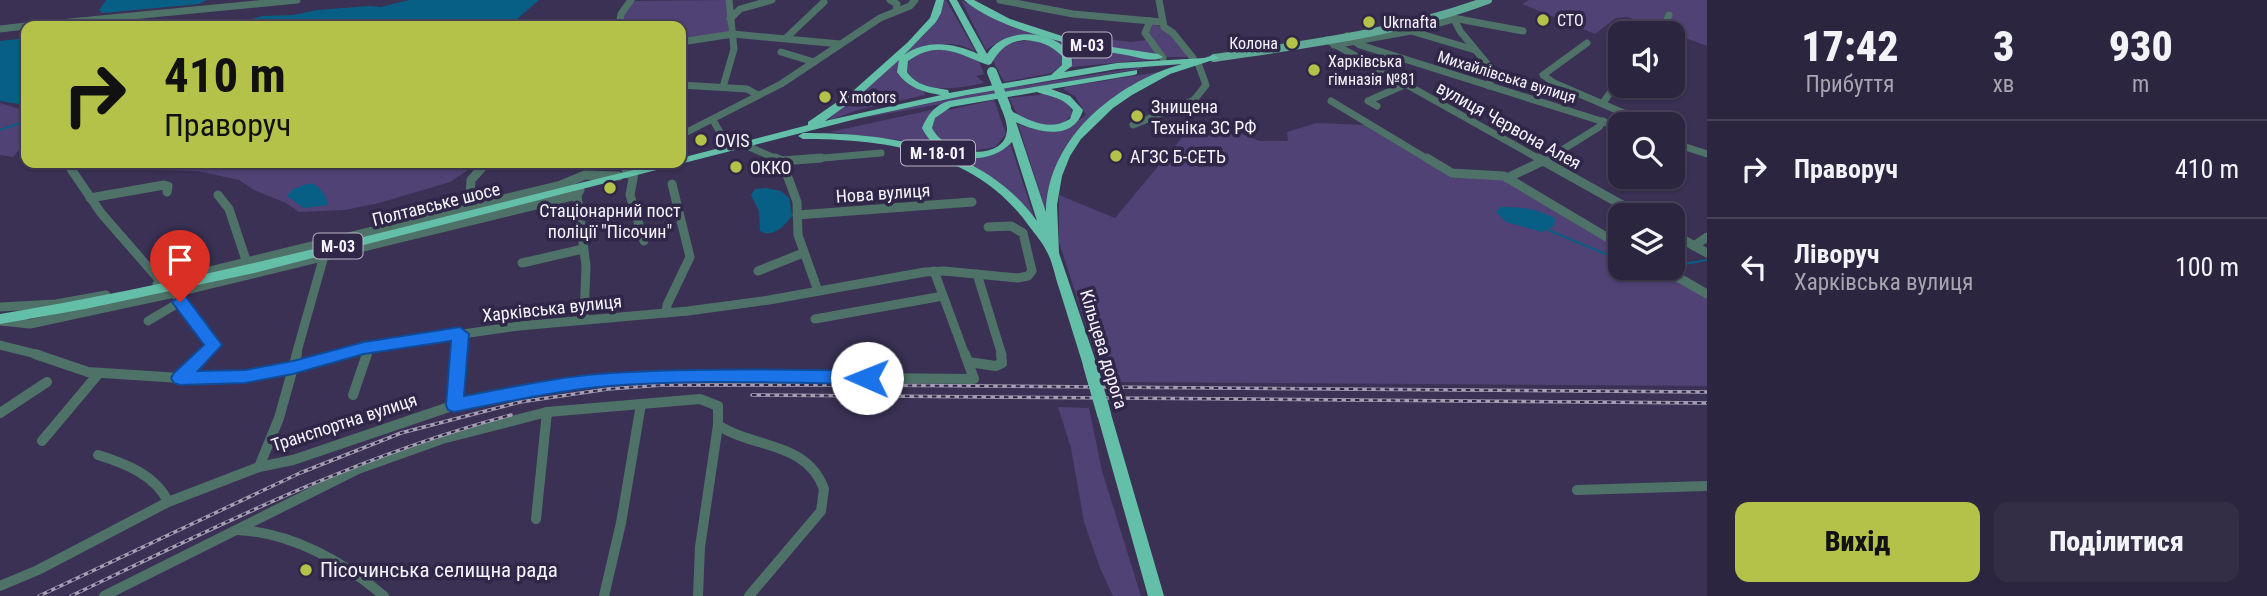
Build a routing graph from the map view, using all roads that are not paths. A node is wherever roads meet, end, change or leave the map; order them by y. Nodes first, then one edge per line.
1 (297, 0) edge
2 (630, 0) edge
3 (729, 0) edge
4 (772, 0) edge
5 (890, 0) edge
6 (915, 0) edge
7 (940, 0) edge
8 (953, 0) edge
9 (968, 0) edge
10 (1000, 0) edge
11 (1159, 0) edge
12 (1488, 0) edge
13 (824, 2) dead end
14 (896, 11) junction
15 (1669, 15) dead end
16 (1452, 17) junction
17 (730, 19) junction
18 (79, 21) edge
19 (620, 21) edge
20 (1150, 21) junction
21 (1667, 21) edge
22 (1161, 22) junction
23 (21, 27) edge
24 (0, 29) edge
25 (1411, 31) junction
26 (1523, 31) dead end
27 (733, 34) junction
28 (786, 38) junction
29 (1350, 39) junction
30 (686, 41) edge
31 (1331, 42) junction
32 (1587, 43) dead end
33 (840, 44) junction
34 (1476, 51) junction
35 (781, 52) dead end
36 (1163, 58) junction
37 (1214, 58) joint
38 (1197, 60) junction
39 (814, 62) junction
40 (990, 67) junction
41 (1032, 80) junction
42 (686, 85) edge
43 (1404, 85) junction
44 (1489, 86) junction
45 (723, 87) junction
46 (967, 92) junction
47 (1016, 92) junction
48 (758, 95) junction
49 (1608, 96) edge
50 (1331, 101) dead end
51 (1603, 103) junction
52 (949, 104) junction
53 (1377, 106) dead end
54 (1622, 112) edge
55 (1010, 116) junction
56 (712, 120) junction
57 (1603, 121) junction
58 (1608, 123) edge
59 (1133, 125) dead end
60 (799, 132) junction
61 (686, 133) edge
62 (785, 136) junction
63 (1685, 144) edge
64 (747, 146) junction
65 (1685, 147) edge
66 (1690, 148) junction
67 (881, 153) dead end
68 (1707, 154) edge
69 (686, 160) edge
70 (782, 160) junction
71 (1544, 161) junction
72 (71, 168) edge
73 (482, 168) edge
74 (626, 170) edge
75 (1505, 177) junction
76 (672, 184) dead end
77 (580, 190) junction
78 (167, 191) dead end
79 (218, 195) dead end
80 (90, 198) junction
81 (972, 202) dead end
82 (1619, 203) edge
83 (469, 208) junction
84 (797, 215) junction
85 (988, 228) dead end
86 (1707, 237) edge
87 (1608, 238) edge
88 (644, 241) dead end
89 (1685, 241) edge
90 (1694, 246) junction
91 (583, 249) junction
92 (1054, 252) junction
93 (803, 253) junction
94 (1707, 253) edge
95 (324, 256) junction
96 (247, 263) junction
97 (522, 263) dead end
98 (758, 271) dead end
99 (934, 271) junction
100 (977, 274) junction
101 (1683, 280) edge
102 (162, 283) junction
103 (818, 291) junction
104 (1707, 294) edge
105 (943, 296) junction
106 (177, 297) junction
107 (0, 307) edge
108 (666, 313) junction
109 (584, 319) junction
110 (815, 319) dead end
111 (0, 320) edge
112 (148, 321) dead end
113 (460, 334) junction
114 (0, 345) edge
115 (369, 347) junction
116 (968, 362) junction
117 (293, 368) junction
118 (99, 373) junction
119 (180, 378) junction
120 (47, 382) dead end
121 (353, 395) dead end
122 (641, 404) junction
123 (454, 405) junction
124 (548, 412) junction
125 (0, 413) edge
126 (718, 425) junction
127 (42, 441) dead end
128 (98, 455) dead end
129 (259, 467) junction
130 (1707, 486) edge
131 (1577, 490) dead end
132 (168, 502) junction
133 (536, 519) dead end
134 (232, 530) junction
135 (0, 586) edge
136 (104, 596) edge
137 (384, 596) edge
138 (604, 596) edge
139 (698, 596) edge
140 (749, 596) edge
141 (1156, 596) edge

1 - 18 street
2 - 19 street
3 - 17 street
4 - 17 street
5 - 14 street
6 - 14 street
7 - 62 highway
8 - 40 highway, Кільцева дорога
9 - 36 highway, М-03
10 - 20 street
11 - 22 street
12 - 16 main road
13 - 28 street
14 - 33 street
15 - 21 street
16 - 25 street
16 - 26 street
16 - 29 main road
16 - 34 street
17 - 27 street
20 - 22 street
20 - 36 street
22 - 38 street
23 - 24 street
25 - 29 street
25 - 34 street
27 - 28 street
27 - 30 street
27 - 45 street
28 - 33 street
29 - 31 main road
29 - 44 street, Михайлівська вулиця
31 - 37 main road
31 - 43 street, вулиця Червона Алея
32 - 51 street
33 - 39 street
34 - 44 street
35 - 39 street
36 - 38 highway, М-03
37 - 38 highway, М-18-01
38 - 41 highway
38 - 47 highway
38 - 59 street
38 - 92 highway, М-18-01
39 - 48 street
40 - 41 highway
40 - 46 highway
40 - 55 highway, Кільцева дорога, bridge
41 - 46 highway
42 - 45 street
43 - 53 street
43 - 71 street, вулиця Червона Алея
44 - 57 street, Михайлівська вулиця
45 - 48 street
46 - 60 highway
47 - 52 highway
47 - 55 highway
48 - 56 street
49 - 51 street
50 - 75 street
51 - 54 street
52 - 55 highway
52 - 60 highway
55 - 92 highway, Кільцева дорога / М-18-01
56 - 61 street
56 - 64 street
57 - 58 street, Михайлівська вулиця
57 - 71 street
60 - 62 highway
62 - 64 highway
62 - 92 highway, М-18-01
63 - 66 street
64 - 69 highway
64 - 70 street
65 - 66 street
66 - 68 street
67 - 70 street
70 - 84 street
71 - 75 street
71 - 82 street, вулиця Червона Алея
72 - 80 street
73 - 83 street
74 - 77 highway, Полтавське шосе / М-03
74 - 83 street
74 - 88 street
75 - 87 street
76 - 108 street
77 - 91 street
77 - 95 street
77 - 111 highway, Полтавське шосе / М-03
78 - 80 street
79 - 96 street
80 - 102 street
81 - 84 street, Нова вулиця
83 - 96 street
84 - 93 street
85 - 100 street, Харківська вулиця
86 - 90 street
89 - 90 street
90 - 94 street
91 - 97 street
91 - 109 street
92 - 141 highway, Кільцева дорога / М-18-01, bridge
93 - 98 street
93 - 103 street
95 - 106 street
95 - 117 street
96 - 102 street
99 - 100 street, Харківська вулиця
99 - 103 street, Харківська вулиця
99 - 105 street
100 - 116 street
101 - 104 street
102 - 107 street
103 - 108 street, Харківська вулиця
105 - 110 street
105 - 116 street
106 - 111 street
106 - 112 street
106 - 119 street
108 - 109 street, Харківська вулиця
109 - 113 street, Харківська вулиця
113 - 115 street, Харківська вулиця
113 - 123 street
114 - 118 street, Харківська вулиця
115 - 117 street, Харківська вулиця
115 - 121 street
116 - 123 street, Транспортна вулиця
117 - 119 street, Харківська вулиця
117 - 129 street
118 - 119 street, Харківська вулиця
118 - 127 street
120 - 125 street
122 - 124 street
122 - 126 street
122 - 138 street
123 - 129 street, Транспортна вулиця
124 - 133 street
124 - 134 street
126 - 139 street
126 - 140 street
128 - 132 street
129 - 132 street, Транспортна вулиця
130 - 131 street
132 - 135 street, Транспортна вулиця
134 - 136 street
134 - 137 street

